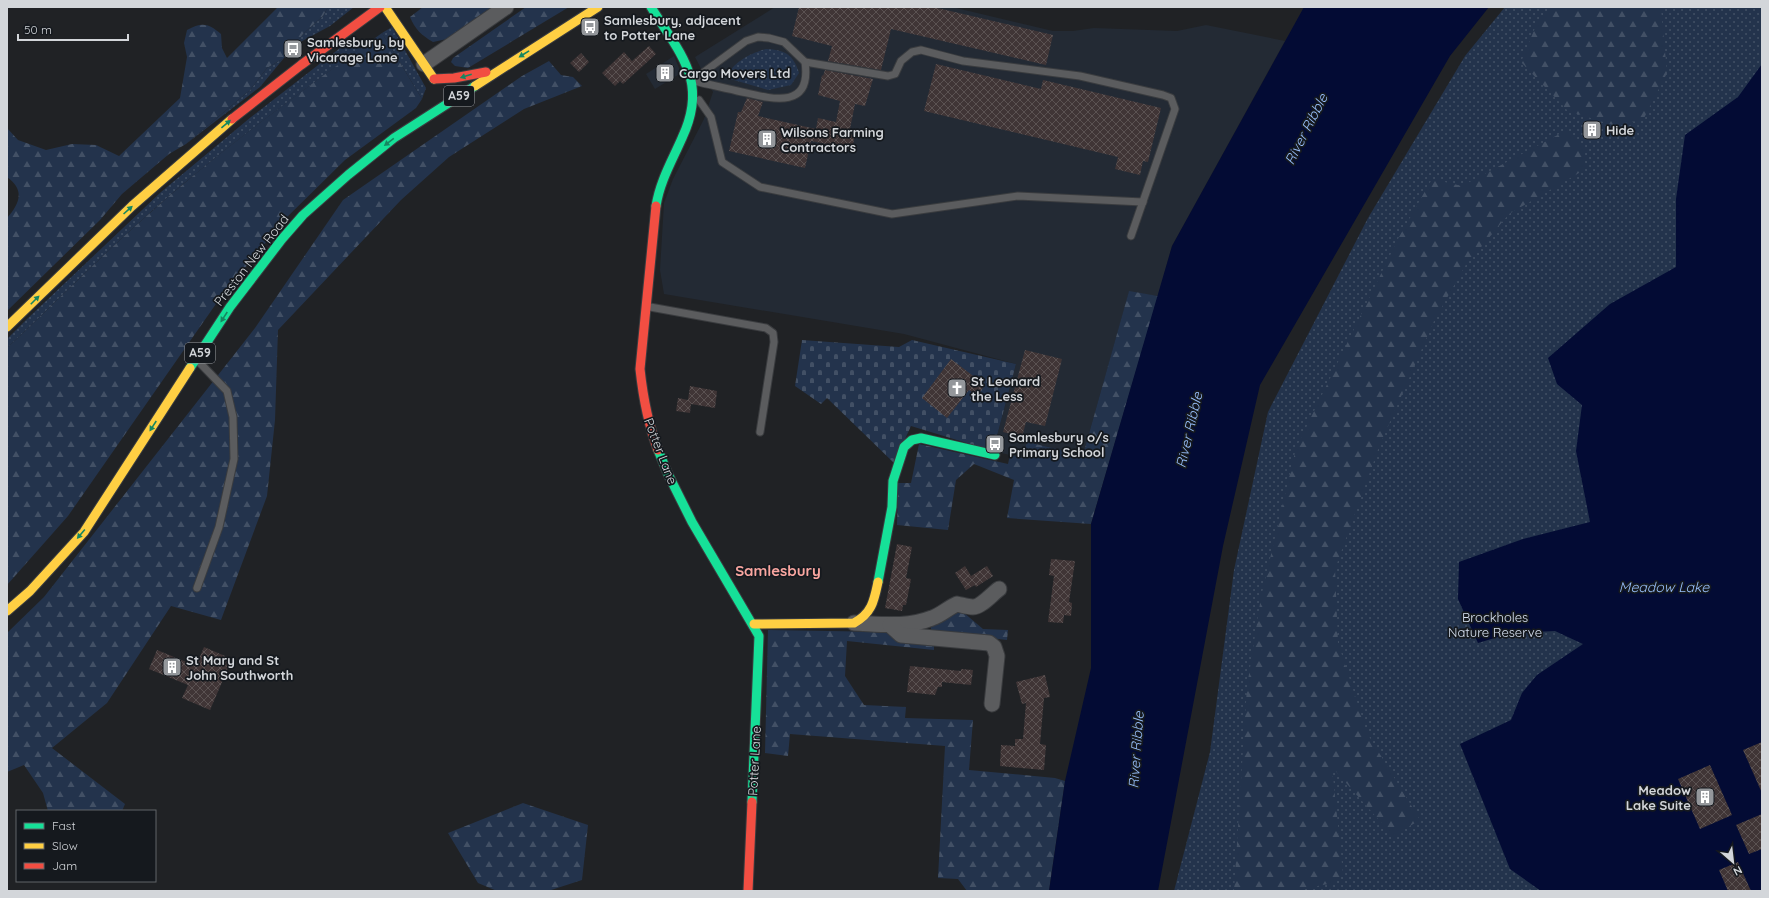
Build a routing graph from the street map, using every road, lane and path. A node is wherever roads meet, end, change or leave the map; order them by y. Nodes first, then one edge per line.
1 (385, 7) edge
2 (506, 7) edge
3 (598, 7) edge
4 (651, 7) edge
5 (377, 9) edge
6 (805, 62) junction
7 (424, 64) junction
8 (497, 71) junction
9 (434, 79) junction
10 (692, 81) junction
11 (438, 91) dead end
12 (694, 93) junction
13 (436, 100) dead end
14 (422, 120) junction
15 (1143, 202) junction
16 (1131, 236) dead end
17 (648, 306) junction
18 (7, 327) edge
19 (196, 359) junction
20 (760, 432) dead end
21 (995, 456) dead end
22 (197, 588) dead end
23 (999, 589) dead end
24 (7, 611) edge
25 (854, 623) junction
26 (754, 624) junction
27 (890, 625) junction
28 (992, 704) dead end
29 (748, 891) edge

1 - 7 main road
2 - 7 street
3 -> 8 main road, Preston New Road / A59
4 - 10 main road, Potter Lane
18 -> 5 main road
6 - 10 lane
6 - 10 lane
6 - 15 lane
7 - 9 main road
8 -> 9 main road
8 - 14 main road, Preston New Road / A59
9 - 11 main road
10 - 12 main road, Potter Lane
12 - 15 lane
12 - 17 main road, Potter Lane
13 - 14 main road
14 -> 19 main road, Preston New Road / A59
15 - 16 lane
17 - 20 lane
17 - 26 main road, Potter Lane
19 - 22 lane
19 -> 24 main road, Preston New Road / A59
21 - 25 main road
23 - 27 street
25 - 26 main road
25 - 27 street
26 - 29 main road, Potter Lane
27 - 28 street

